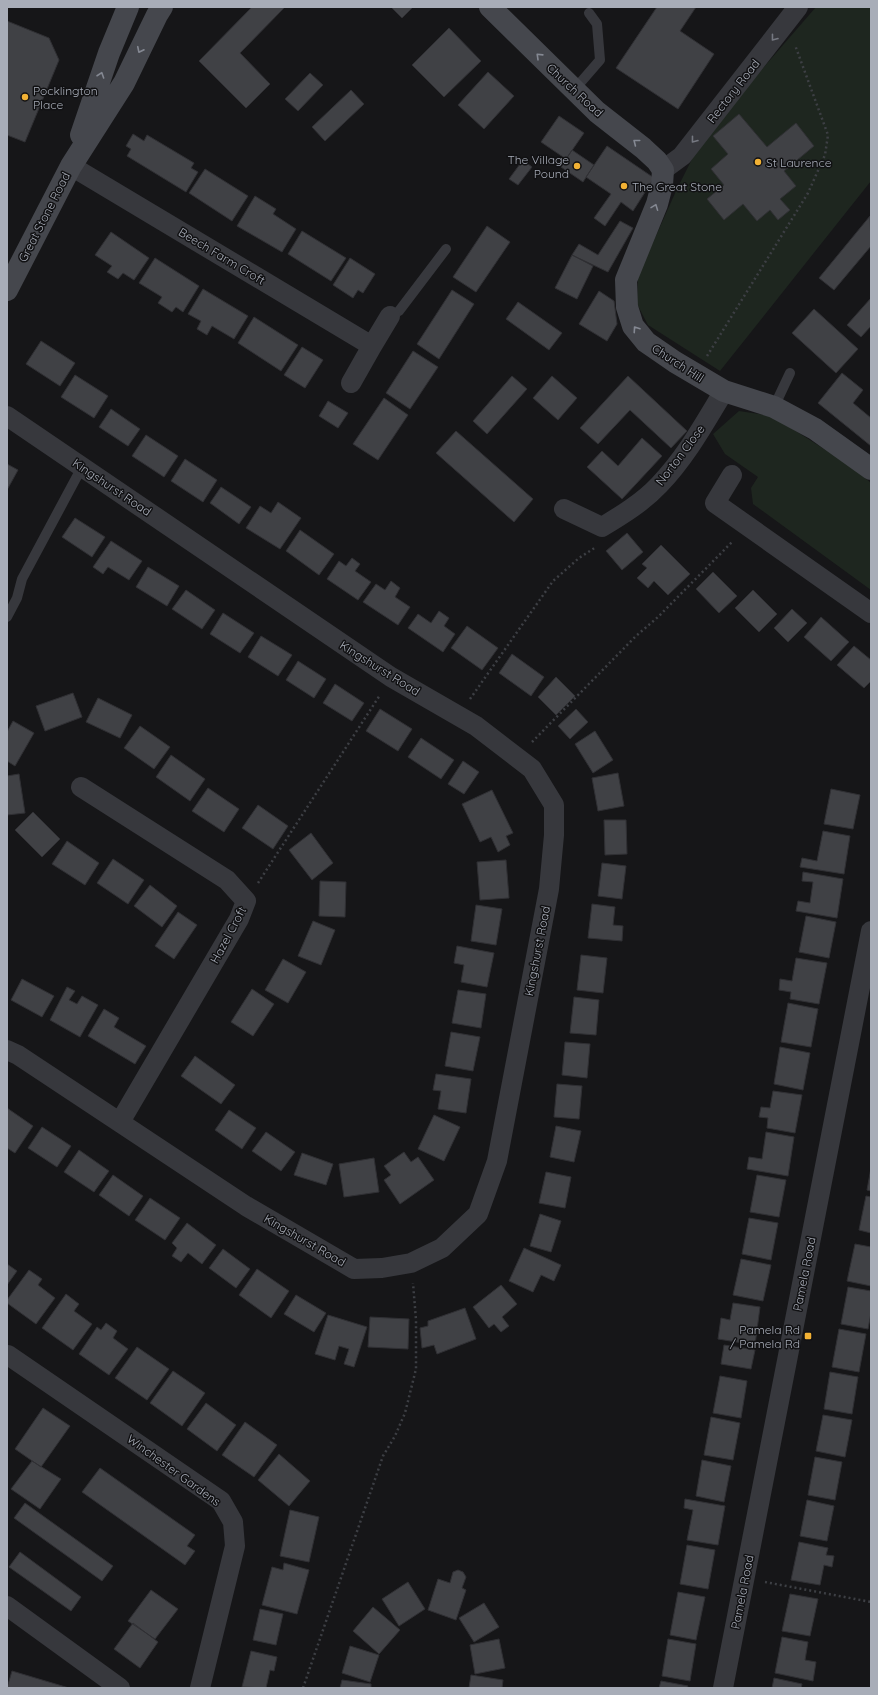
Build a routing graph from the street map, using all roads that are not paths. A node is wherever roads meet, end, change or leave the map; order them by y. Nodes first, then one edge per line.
1 (490, 7) edge
2 (120, 10) edge
3 (157, 10) edge
4 (589, 13) dead end
5 (792, 14) edge
6 (574, 90) junction
7 (71, 166) junction
8 (663, 170) junction
9 (446, 249) dead end
10 (7, 290) edge
11 (390, 316) joint
12 (372, 346) junction
13 (790, 373) dead end
14 (351, 383) dead end
15 (724, 391) junction
16 (774, 407) junction
17 (7, 416) edge
18 (82, 467) junction
19 (871, 469) edge
20 (732, 475) dead end
21 (564, 509) dead end
22 (871, 613) edge
23 (7, 616) edge
24 (82, 787) dead end
25 (871, 931) edge
26 (7, 1050) edge
27 (120, 1122) junction
28 (7, 1355) edge
29 (7, 1606) edge
30 (120, 1688) edge
31 (200, 1688) edge
32 (723, 1688) edge

6 -> 1 street, Church Road
2 - 3 street
7 -> 2 street, Great Stone Road
3 -> 7 street, Great Stone Road
4 - 6 lane
5 -> 8 street, Rectory Road
8 -> 6 street, Church Road
7 - 10 street, Great Stone Road
7 - 12 street, Beech Farm Croft
15 -> 8 street, Church Hill
9 - 11 lane
11 - 12 street
12 - 14 street
13 - 16 lane
15 - 16 street, Church Hill
15 - 21 street, Norton Close
16 - 19 street, Church Hill
17 - 18 street, Kingshurst Road
18 - 23 lane
18 - 27 street, Kingshurst Road
20 - 22 street
24 - 27 street, Hazel Croft
25 - 32 street, Pamela Road
26 - 27 street, Kingshurst Road
28 - 31 street, Winchester Gardens
29 - 30 street

